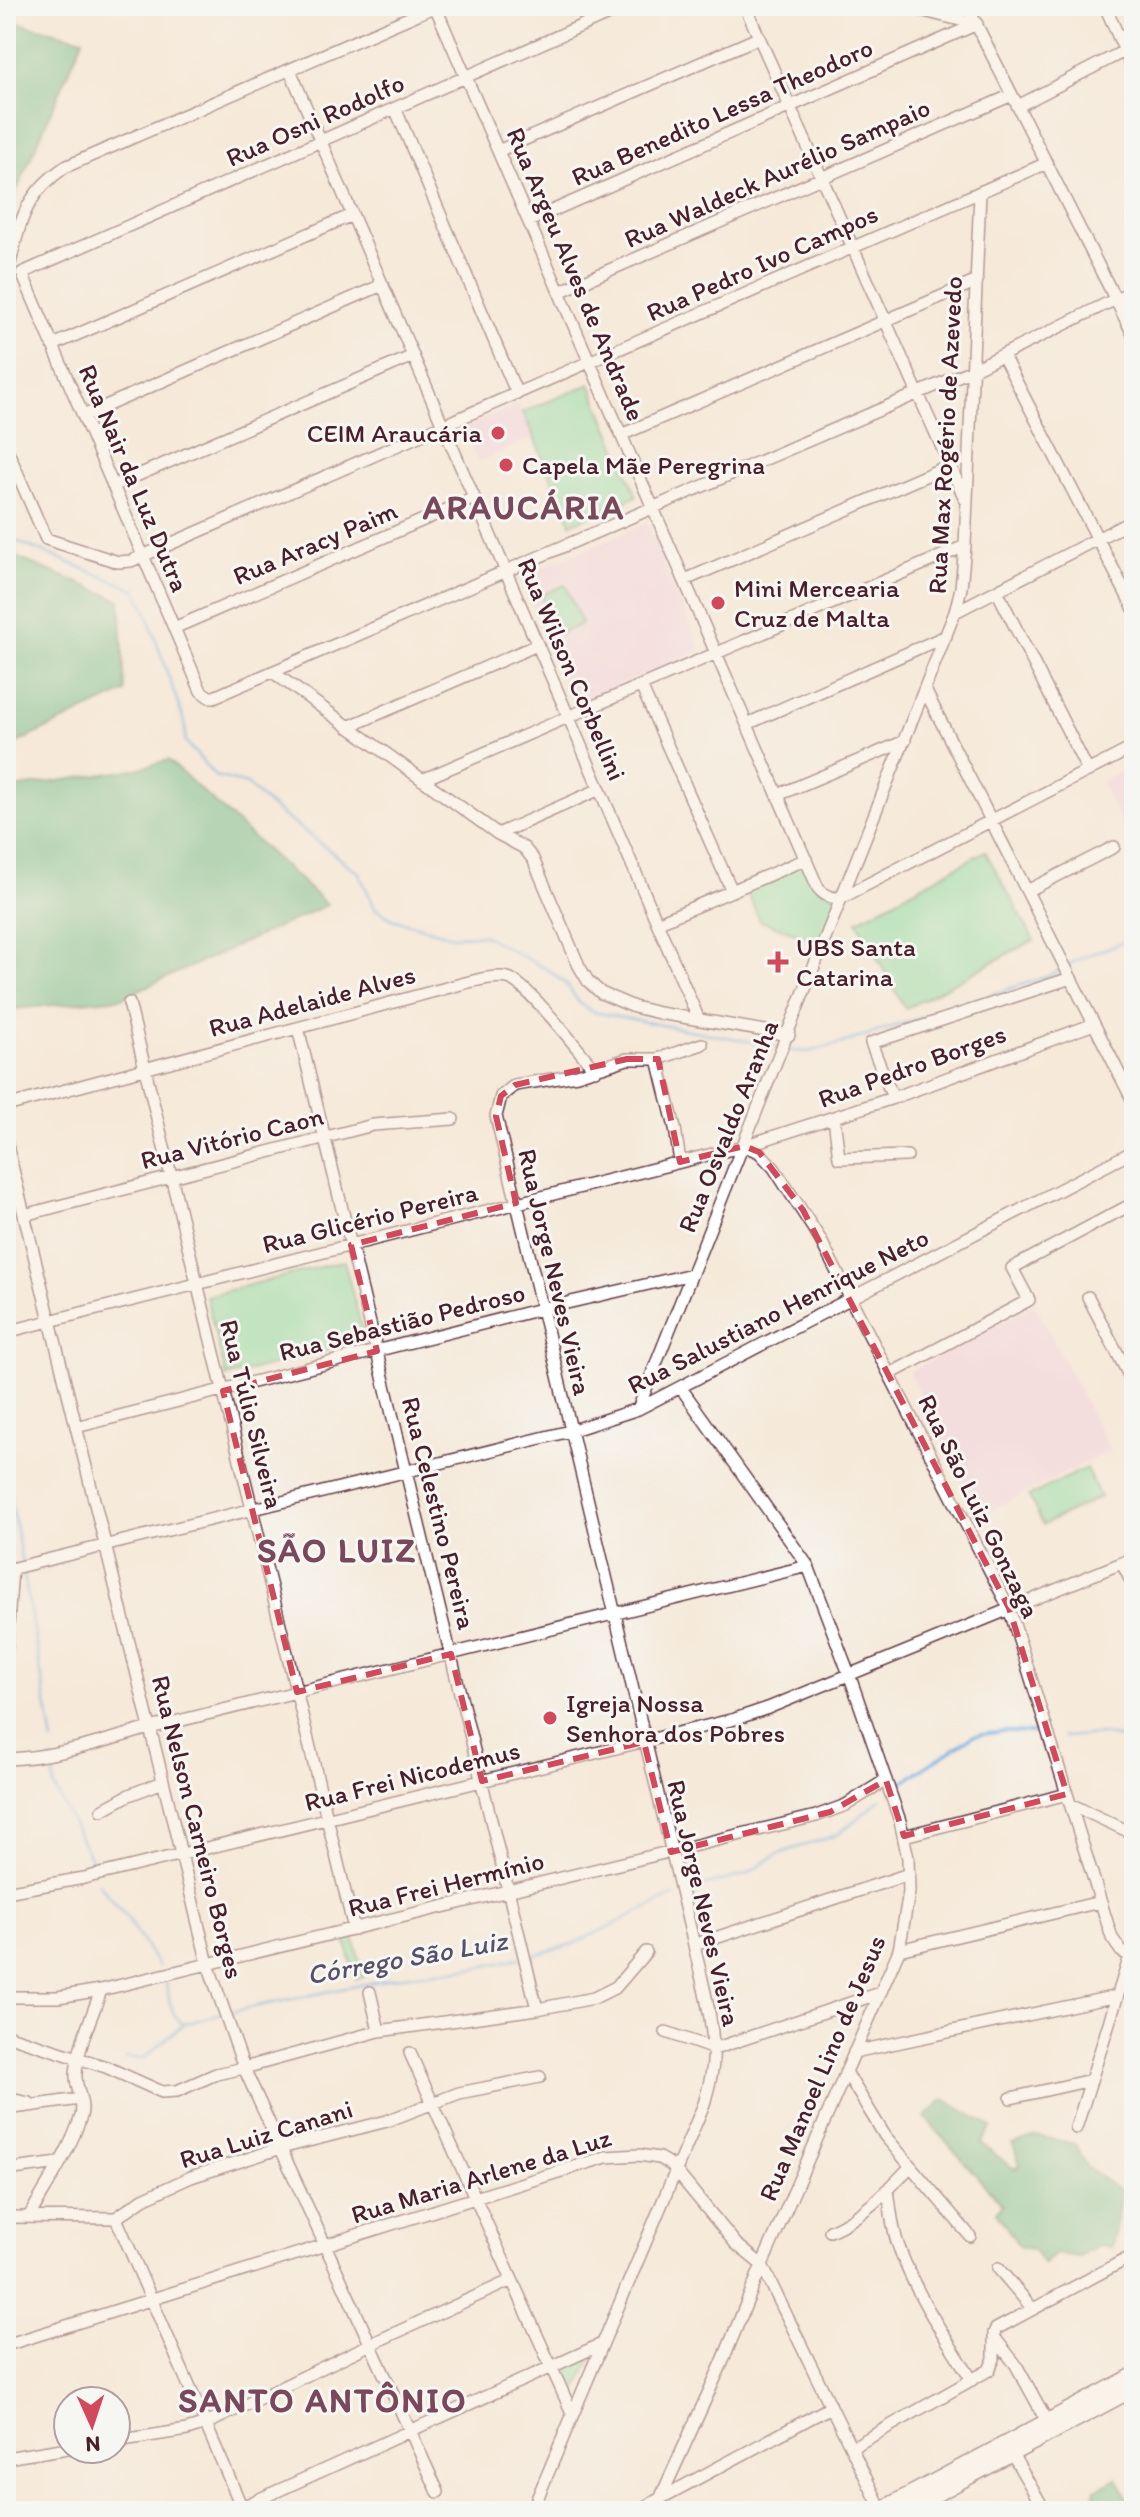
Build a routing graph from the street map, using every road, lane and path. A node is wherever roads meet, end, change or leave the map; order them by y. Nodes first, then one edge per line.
1 (436, 6) edge
2 (626, 6) edge
3 (745, 6) edge
4 (904, 6) edge
5 (967, 6) edge
6 (1105, 6) edge
7 (977, 24) junction
8 (758, 38) junction
9 (1129, 48) edge
10 (290, 70) junction
11 (1134, 72) edge
12 (466, 77) junction
13 (1015, 101) junction
14 (789, 107) junction
15 (395, 108) junction
16 (320, 141) junction
17 (498, 151) junction
18 (1047, 163) junction
19 (821, 178) junction
20 (980, 192) junction
21 (352, 215) junction
22 (529, 221) junction
23 (852, 248) junction
24 (8, 268) edge
25 (22, 273) junction
26 (977, 281) junction
27 (382, 285) junction
28 (1134, 290) edge
29 (559, 292) junction
30 (1116, 300) junction
31 (885, 321) junction
32 (1134, 336) edge
33 (53, 345) junction
34 (413, 356) junction
35 (1003, 356) junction
36 (590, 362) junction
37 (972, 370) junction
38 (517, 394) junction
39 (918, 394) junction
40 (83, 416) junction
41 (443, 426) junction
42 (621, 435) junction
43 (6, 447) edge
44 (950, 465) junction
45 (113, 486) junction
46 (474, 498) junction
47 (966, 503) junction
48 (654, 509) junction
49 (1134, 520) edge
50 (1098, 539) junction
51 (965, 546) junction
52 (144, 557) junction
53 (506, 573) junction
54 (685, 580) junction
55 (997, 591) junction
56 (1134, 609) edge
57 (955, 612) junction
58 (174, 628) junction
59 (946, 636) junction
60 (537, 645) junction
61 (716, 653) junction
62 (274, 673) junction
63 (641, 686) junction
64 (925, 690) junction
65 (569, 717) junction
66 (747, 724) junction
67 (348, 727) junction
68 (905, 741) junction
69 (1134, 747) edge
70 (1088, 771) junction
71 (422, 780) junction
72 (600, 789) junction
73 (778, 795) junction
74 (991, 821) junction
75 (498, 834) junction
76 (1114, 847) dead end
77 (806, 859) junction
78 (732, 891) junction
79 (1027, 891) junction
80 (841, 898) junction
81 (657, 923) junction
82 (1069, 974) junction
83 (129, 1003) dead end
84 (699, 1020) junction
85 (1094, 1024) junction
86 (298, 1028) junction
87 (788, 1038) junction
88 (702, 1044) dead end
89 (658, 1059) junction
90 (145, 1069) junction
91 (595, 1070) junction
92 (893, 1098) junction
93 (1134, 1103) edge
94 (6, 1106) edge
95 (834, 1118) junction
96 (453, 1119) dead end
97 (325, 1137) junction
98 (6, 1141) edge
99 (744, 1146) junction
100 (1134, 1151) edge
101 (907, 1156) dead end
102 (680, 1162) junction
103 (171, 1177) junction
104 (516, 1203) junction
105 (1134, 1203) edge
106 (24, 1215) junction
107 (351, 1245) junction
108 (692, 1274) junction
109 (198, 1284) junction
110 (1088, 1297) dead end
111 (851, 1299) junction
112 (541, 1309) junction
113 (50, 1321) junction
114 (6, 1332) edge
115 (377, 1351) junction
116 (890, 1374) junction
117 (1134, 1385) edge
118 (681, 1388) junction
119 (223, 1391) junction
120 (638, 1409) junction
121 (76, 1427) junction
122 (570, 1431) junction
123 (406, 1472) junction
124 (252, 1510) junction
125 (105, 1546) junction
126 (1134, 1558) edge
127 (1122, 1563) junction
128 (808, 1566) junction
129 (11, 1569) edge
130 (1134, 1587) edge
131 (1009, 1608) junction
132 (613, 1614) junction
133 (6, 1652) edge
134 (451, 1654) junction
135 (849, 1674) junction
136 (297, 1692) junction
137 (150, 1728) junction
138 (644, 1742) junction
139 (6, 1759) edge
140 (886, 1780) junction
141 (482, 1781) junction
142 (163, 1782) junction
143 (1068, 1799) junction
144 (102, 1810) dead end
145 (328, 1819) junction
146 (1134, 1834) edge
147 (904, 1836) junction
148 (671, 1852) junction
149 (181, 1854) junction
150 (909, 1874) junction
151 (508, 1891) junction
152 (6, 1892) edge
153 (1100, 1902) junction
154 (354, 1929) junction
155 (694, 1945) junction
156 (899, 1950) junction
157 (646, 1952) dead end
158 (1132, 1957) edge
159 (208, 1964) junction
160 (101, 1990) junction
161 (370, 1992) dead end
162 (880, 1993) junction
163 (1117, 1996) junction
164 (6, 1997) edge
165 (537, 2009) junction
166 (379, 2031) junction
167 (666, 2032) dead end
168 (6, 2035) edge
169 (714, 2049) junction
170 (854, 2052) junction
171 (410, 2053) dead end
172 (78, 2058) junction
173 (244, 2068) junction
174 (846, 2072) junction
175 (540, 2077) dead end
176 (1091, 2080) junction
177 (6, 2098) edge
178 (1011, 2098) dead end
179 (80, 2099) junction
180 (432, 2102) junction
181 (38, 2105) junction
182 (6, 2109) edge
183 (1076, 2128) dead end
184 (281, 2148) junction
185 (59, 2163) junction
186 (910, 2167) junction
187 (6, 2170) edge
188 (677, 2171) junction
189 (888, 2190) junction
190 (475, 2198) junction
191 (30, 2215) junction
192 (6, 2217) edge
193 (116, 2218) junction
194 (830, 2231) dead end
195 (970, 2236) dead end
196 (325, 2245) junction
197 (1134, 2255) edge
198 (762, 2265) junction
199 (998, 2268) dead end
200 (512, 2280) junction
201 (151, 2299) junction
202 (1033, 2309) junction
203 (994, 2337) junction
204 (371, 2344) junction
205 (602, 2344) junction
206 (6, 2345) edge
207 (551, 2367) junction
208 (1134, 2375) edge
209 (972, 2380) junction
210 (1134, 2390) edge
211 (831, 2407) junction
212 (572, 2413) junction
213 (1047, 2421) junction
214 (206, 2424) junction
215 (410, 2431) junction
216 (132, 2439) edge
217 (851, 2448) junction
218 (52, 2451) edge
219 (1012, 2454) junction
220 (6, 2458) edge
221 (438, 2492) dead end
222 (660, 2505) edge
223 (243, 2509) edge
224 (880, 2510) edge
225 (215, 2511) edge
226 (532, 2511) edge
227 (637, 2511) edge
228 (905, 2511) edge
229 (1045, 2511) edge

1 - 10 street
1 - 12 street, Rua Argeu Alves de Andrade
2 - 12 street, Rua Osni Rodolfo
3 - 8 street
4 - 7 street
5 - 7 street
6 - 9 street
7 - 13 street
7 - 14 street, Rua Benedito Lessa Theodoro
8 - 14 street
8 - 17 street
9 - 11 street
9 - 13 street, Rua Waldeck Aurélio Sampaio
10 - 16 street, Rua Wilson Corbellini
10 - 24 street
12 - 15 street, Rua Osni Rodolfo
12 - 17 street, Rua Argeu Alves de Andrade
13 - 18 street
13 - 19 street, Rua Waldeck Aurélio Sampaio
14 - 19 street
14 - 22 street, Rua Benedito Lessa Theodoro
15 - 16 street, Rua Osni Rodolfo
15 - 38 street
16 - 21 street, Rua Wilson Corbellini
16 - 25 street, Rua Osni Rodolfo
17 - 22 street, Rua Argeu Alves de Andrade
18 - 20 street, Rua Pedro Ivo Campos
18 - 30 street
19 - 23 street
19 - 29 street, Rua Waldeck Aurélio Sampaio
20 - 23 street, Rua Pedro Ivo Campos
20 - 26 street, Rua Max Rogério de Azevedo
21 - 27 street, Rua Wilson Corbellini
21 - 33 street
22 - 29 street, Rua Argeu Alves de Andrade
23 - 31 street
23 - 36 street, Rua Pedro Ivo Campos
24 - 25 street
25 - 33 street, Rua Nair da Luz Dutra
26 - 31 street
26 - 37 street, Rua Max Rogério de Azevedo
27 - 34 street, Rua Wilson Corbellini
27 - 40 street
28 - 30 street
29 - 36 street, Rua Argeu Alves de Andrade
30 - 32 street
30 - 35 street
31 - 39 street
31 - 42 street
33 - 40 street, Rua Nair da Luz Dutra
34 - 41 street, Rua Wilson Corbellini
34 - 45 street
35 - 37 street
35 - 50 street
36 - 38 street, Rua Pedro Ivo Campos
36 - 42 street, Rua Argeu Alves de Andrade
37 - 39 street
37 - 47 street, Rua Max Rogério de Azevedo
38 - 41 street, Rua Pedro Ivo Campos
39 - 44 street
39 - 48 street
40 - 45 street, Rua Nair da Luz Dutra
41 - 46 street, Rua Wilson Corbellini
41 - 52 street, Rua Pedro Ivo Campos
42 - 48 street, Rua Argeu Alves de Andrade
43 - 52 street
44 - 47 street
44 - 54 street
45 - 52 street, Rua Nair da Luz Dutra
46 - 53 street, Rua Wilson Corbellini
46 - 58 street, Rua Aracy Paim
47 - 51 street, Rua Max Rogério de Azevedo
48 - 53 street
48 - 54 street, Rua Argeu Alves de Andrade
49 - 50 street
50 - 55 street
50 - 56 street
51 - 57 street, Rua Max Rogério de Azevedo
51 - 61 street
52 - 58 street, Rua Nair da Luz Dutra
53 - 60 street, Rua Wilson Corbellini
53 - 62 street
54 - 61 street, Rua Argeu Alves de Andrade
55 - 57 street
55 - 70 street
57 - 59 street, Rua Max Rogério de Azevedo
58 - 62 street, Rua Nair da Luz Dutra
59 - 64 street, Rua Max Rogério de Azevedo
59 - 66 street
60 - 65 street, Rua Wilson Corbellini
60 - 67 street
61 - 63 street
61 - 66 street, Rua Argeu Alves de Andrade
62 - 67 street
63 - 65 street
63 - 78 street
64 - 68 street, Rua Max Rogério de Azevedo
64 - 74 street
65 - 71 street
65 - 72 street, Rua Wilson Corbellini
66 - 73 street, Rua Argeu Alves de Andrade
67 - 71 street
68 - 73 street
68 - 80 street, Rua Max Rogério de Azevedo
69 - 70 street
70 - 74 street
71 - 75 street
72 - 75 street
72 - 81 street, Rua Wilson Corbellini
73 - 77 street, Rua Argeu Alves de Andrade
74 - 79 street
74 - 80 street
75 - 84 street
76 - 79 street
77 - 78 street
77 - 80 street, Rua Argeu Alves de Andrade
78 - 81 street
79 - 82 street
80 - 87 street, Rua Osvaldo Aranha
81 - 84 street, Rua Wilson Corbellini
82 - 85 street
82 - 92 street
83 - 90 street, Rua Túlio Silveira
84 - 87 street
85 - 92 street, Rua Pedro Borges
85 - 93 street
86 - 90 street, Rua Adelaide Alves
86 - 91 street, Rua Adelaide Alves
86 - 97 street, Rua Celestino Pereira
87 - 99 street, Rua Osvaldo Aranha
88 - 89 street
89 - 91 street
89 - 102 street
90 - 94 street, Rua Adelaide Alves
90 - 103 street, Rua Túlio Silveira
91 - 104 street, Rua Jorge Neves Vieira
92 - 95 street, Rua Pedro Borges
95 - 99 street, Rua Pedro Borges
95 - 101 street
96 - 97 street, Rua Vitório Caon
97 - 103 street, Rua Vitório Caon
97 - 107 street, Rua Celestino Pereira
98 - 106 street, Rua Nelson Carneiro Borges
99 - 102 street, Rua Glicério Pereira
99 - 108 street, Rua Osvaldo Aranha
99 - 111 street, Rua São Luiz Gonzaga
100 - 111 street, Rua Salustiano Henrique Neto
102 - 104 street, Rua Glicério Pereira
103 - 106 street, Rua Vitório Caon
103 - 109 street, Rua Túlio Silveira
104 - 107 street, Rua Glicério Pereira
104 - 112 street, Rua Jorge Neves Vieira
105 - 116 street
106 - 113 street, Rua Nelson Carneiro Borges
107 - 109 street, Rua Glicério Pereira
107 - 115 street, Rua Celestino Pereira
108 - 112 street, Rua Sebastião Pedroso
108 - 120 street, Rua Osvaldo Aranha
109 - 113 street, Rua Glicério Pereira
109 - 119 street, Rua Túlio Silveira
110 - 117 street
111 - 116 street, Rua São Luiz Gonzaga
111 - 118 street, Rua Salustiano Henrique Neto
112 - 115 street, Rua Sebastião Pedroso
112 - 122 street, Rua Jorge Neves Vieira
113 - 114 street, Rua Glicério Pereira
113 - 121 street, Rua Nelson Carneiro Borges
115 - 119 street, Rua Sebastião Pedroso
115 - 123 street, Rua Celestino Pereira
116 - 131 street, Rua São Luiz Gonzaga
118 - 120 street, Rua Salustiano Henrique Neto
118 - 128 street, Rua Manoel Lino de Jesus
119 - 121 street, Rua Sebastião Pedroso
119 - 124 street, Rua Túlio Silveira
120 - 122 street, Rua Salustiano Henrique Neto
121 - 125 street, Rua Nelson Carneiro Borges
122 - 123 street, Rua Salustiano Henrique Neto
122 - 132 street, Rua Jorge Neves Vieira
123 - 124 street, Rua Salustiano Henrique Neto
123 - 134 street, Rua Celestino Pereira
124 - 125 street, Rua Salustiano Henrique Neto
124 - 136 street, Rua Túlio Silveira
125 - 129 street, Rua Salustiano Henrique Neto
125 - 137 street, Rua Nelson Carneiro Borges
126 - 127 street, Rua Frei Nicodemus
127 - 130 street
127 - 131 street, Rua Frei Nicodemus
128 - 132 street
128 - 135 street, Rua Manoel Lino de Jesus
129 - 133 street
131 - 135 street, Rua Frei Nicodemus
131 - 143 street, Rua São Luiz Gonzaga
132 - 134 street
132 - 138 street, Rua Jorge Neves Vieira
134 - 136 street
134 - 141 street, Rua Celestino Pereira
135 - 138 street, Rua Frei Nicodemus
135 - 140 street, Rua Manoel Lino de Jesus
136 - 137 street
136 - 145 street, Rua Túlio Silveira
137 - 139 street
137 - 142 street, Rua Nelson Carneiro Borges
138 - 141 street, Rua Frei Nicodemus
138 - 148 street, Rua Jorge Neves Vieira
140 - 147 street, Rua Manoel Lino de Jesus
140 - 148 street, Rua Frei Hermínio
141 - 145 street, Rua Frei Nicodemus
141 - 151 street, Rua Celestino Pereira
142 - 144 street
142 - 149 street, Rua Nelson Carneiro Borges
143 - 146 street
143 - 147 street
143 - 153 street, Rua São Luiz Gonzaga
145 - 149 street, Rua Frei Nicodemus
145 - 154 street, Rua Túlio Silveira
147 - 150 street, Rua Manoel Lino de Jesus
148 - 151 street, Rua Frei Hermínio
148 - 155 street, Rua Jorge Neves Vieira
149 - 152 street, Rua Frei Nicodemus
149 - 159 street, Rua Nelson Carneiro Borges
150 - 155 street
150 - 156 street, Rua Manoel Lino de Jesus
151 - 154 street, Rua Frei Hermínio
151 - 165 street, Rua Celestino Pereira
153 - 156 street
153 - 158 street, Rua São Luiz Gonzaga
154 - 159 street, Rua Frei Hermínio
155 - 169 street, Rua Jorge Neves Vieira
156 - 162 street, Rua Manoel Lino de Jesus
157 - 165 street
158 - 163 street
159 - 160 street, Rua Frei Hermínio
159 - 173 street, Rua Nelson Carneiro Borges
160 - 164 street, Rua Frei Hermínio
160 - 172 street
161 - 166 street
162 - 169 street
162 - 170 street, Rua Manoel Lino de Jesus
163 - 170 street
163 - 176 street
165 - 166 street
166 - 173 street
167 - 169 street
168 - 172 street
169 - 188 street, Rua Jorge Neves Vieira
170 - 174 street, Rua Manoel Lino de Jesus
171 - 180 street
172 - 173 street
172 - 179 street
173 - 184 street, Rua Nelson Carneiro Borges
174 - 186 street
174 - 198 street, Rua Manoel Lino de Jesus
175 - 180 street, Rua Luiz Canani
176 - 178 street
176 - 183 street
177 - 181 street
179 - 181 street
179 - 185 street
180 - 184 street, Rua Luiz Canani
180 - 190 street
181 - 182 street
184 - 193 street, Rua Luiz Canani
184 - 196 street, Rua Nelson Carneiro Borges
185 - 187 street
185 - 191 street
186 - 189 street
186 - 195 street
188 - 190 street, Rua Maria Arlene da Luz
188 - 198 street, Rua Maria Arlene da Luz
188 - 205 street, Rua Jorge Neves Vieira
189 - 194 street
189 - 209 street
190 - 196 street, Rua Maria Arlene da Luz
190 - 200 street
191 - 192 street
191 - 193 street
193 - 201 street
196 - 201 street, Rua Maria Arlene da Luz
196 - 204 street, Rua Nelson Carneiro Borges
197 - 202 street
198 - 211 street, Rua Maria Arlene da Luz
198 - 222 street, Rua Manoel Lino de Jesus
199 - 202 street
200 - 204 street
200 - 207 street
201 - 206 street, Rua Maria Arlene da Luz
201 - 214 street
202 - 203 street
203 - 209 street
203 - 213 street
204 - 214 street
204 - 215 street, Rua Nelson Carneiro Borges
205 - 207 street
205 - 212 street, Rua Jorge Neves Vieira
207 - 212 street
207 - 215 street
208 - 213 main road
209 - 217 street
210 - 219 main road
211 - 217 street, Rua Maria Arlene da Luz
211 - 222 street
212 - 226 street, Rua Jorge Neves Vieira
213 - 224 main road
214 - 216 street
214 - 223 street
215 - 221 street, Rua Nelson Carneiro Borges
215 - 223 street
217 - 224 street, Rua Maria Arlene da Luz
218 - 220 street
219 - 228 main road
219 - 229 street
222 - 227 street
223 - 225 street

